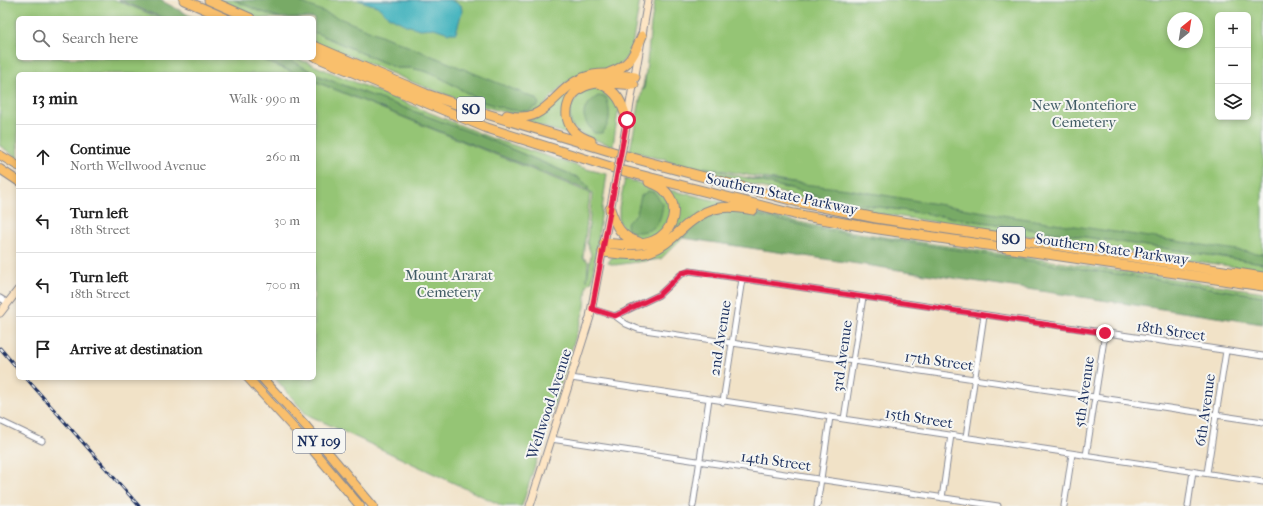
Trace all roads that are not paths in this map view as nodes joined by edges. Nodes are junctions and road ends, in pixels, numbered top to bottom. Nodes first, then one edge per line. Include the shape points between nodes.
1 (184, 0) edge
2 (209, 0) edge
3 (648, 0) edge
4 (220, 16) edge
5 (245, 16) edge
6 (642, 36) junction
7 (316, 47) edge
8 (316, 57) edge
9 (606, 74) junction
10 (635, 81) junction
11 (598, 83) junction
12 (480, 112) junction
13 (627, 120) junction
14 (0, 155) edge
15 (633, 158) junction
16 (16, 165) edge
17 (0, 168) edge
18 (620, 170) junction
19 (16, 180) edge
20 (610, 209) junction
21 (794, 214) junction
22 (644, 244) junction
23 (603, 247) junction
24 (1263, 277) edge
25 (742, 279) junction
26 (1263, 286) edge
27 (16, 293) edge
28 (862, 297) junction
29 (0, 298) edge
30 (8, 303) junction
31 (592, 309) junction
32 (0, 312) edge
33 (984, 315) junction
34 (615, 316) junction
35 (1105, 333) junction
36 (732, 343) junction
37 (1226, 351) junction
38 (1263, 356) edge
39 (853, 361) junction
40 (571, 378) junction
41 (974, 379) junction
42 (250, 380) edge
43 (264, 380) edge
44 (1095, 397) junction
45 (709, 400) junction
46 (723, 402) junction
47 (1216, 415) junction
48 (830, 417) junction
49 (844, 419) junction
50 (0, 421) edge
51 (1263, 422) edge
52 (951, 435) junction
53 (966, 437) junction
54 (551, 439) junction
55 (42, 441) dead end
56 (1072, 454) junction
57 (1086, 456) junction
58 (700, 462) junction
59 (1193, 471) junction
60 (1208, 474) junction
61 (820, 479) junction
62 (1263, 482) edge
63 (942, 498) junction
64 (360, 506) edge
65 (373, 506) edge
66 (531, 506) edge
67 (693, 506) edge
68 (817, 506) edge
69 (998, 506) edge
70 (1064, 506) edge
71 (1188, 506) edge

1 - 4 highway
2 - 5 highway
3 - 6 main road, Wellwood Avenue
6 - 9 highway via 627,64
6 - 10 main road, Wellwood Avenue
7 - 12 highway, Southern State Parkway / SO via 426,94
8 - 18 highway, Southern State Parkway / SO via 487,128
9 - 10 highway
9 - 12 highway via 592,75 574,82 561,91 541,112 532,116 517,118
10 - 11 highway
10 - 13 main road, Wellwood Avenue
11 - 13 highway via 617,94
11 - 15 highway via 581,88 571,97 567,110 569,124 583,138
12 - 15 highway, Southern State Parkway / SO
13 - 20 main road, Wellwood Avenue, bridge
14 - 16 main road
15 - 24 highway, Southern State Parkway / SO via 837,211
17 - 19 main road
18 - 21 highway, Southern State Parkway / SO
18 - 22 highway via 660,187 672,202 673,218 668,230 658,239
20 - 22 highway via 616,227 622,234
20 - 23 main road, Wellwood Avenue
21 - 23 highway via 736,206 718,207 698,215 667,243 653,250 632,255
21 - 26 highway, Southern State Parkway / SO via 872,228
22 - 23 highway
23 - 31 main road, Wellwood Avenue
25 - 28 street, 18th Street
25 - 34 street, 18th Street via 685,272 659,295
25 - 36 street, 2nd Avenue
27 - 30 main road
28 - 33 street, 18th Street
28 - 39 street, 3rd Avenue
29 - 30 street
30 - 32 main road
31 - 34 street
31 - 40 main road, Wellwood Avenue
33 - 35 street, 18th Street
33 - 41 street
34 - 36 street, 17th Street via 635,328
35 - 37 street, 18th Street
35 - 44 street, 5th Avenue
36 - 39 street, 17th Street
36 - 46 street, 2nd Avenue
37 - 38 street, 18th Street
37 - 47 street, 6th Avenue
39 - 41 street, 17th Street
39 - 49 street, 3rd Avenue
40 - 45 street, 15th Street
40 - 54 main road, Wellwood Avenue
41 - 44 street, 17th Street
41 - 53 street
42 - 64 main road, NY 109 via 300,434
43 - 65 main road, NY 109
44 - 47 street, 17th Street
44 - 57 street, 5th Avenue
45 - 46 street, 15th Street
45 - 58 street
46 - 48 street, 15th Street
47 - 51 street, 17th Street
47 - 60 street, 6th Avenue
48 - 49 street, 15th Street
48 - 61 street
49 - 52 street, 15th Street
50 - 55 street
52 - 53 street, 15th Street
52 - 63 street
53 - 56 street, 15th Street
54 - 58 street, 14th Street
54 - 66 main road, Wellwood Avenue
56 - 57 street, 15th Street
56 - 70 street
57 - 59 street, 15th Street
58 - 61 street, 14th Street
58 - 67 street
59 - 60 street, 15th Street
59 - 71 street
60 - 62 street, 15th Street
61 - 63 street, 14th Street
61 - 68 street
63 - 69 street, 14th Street

